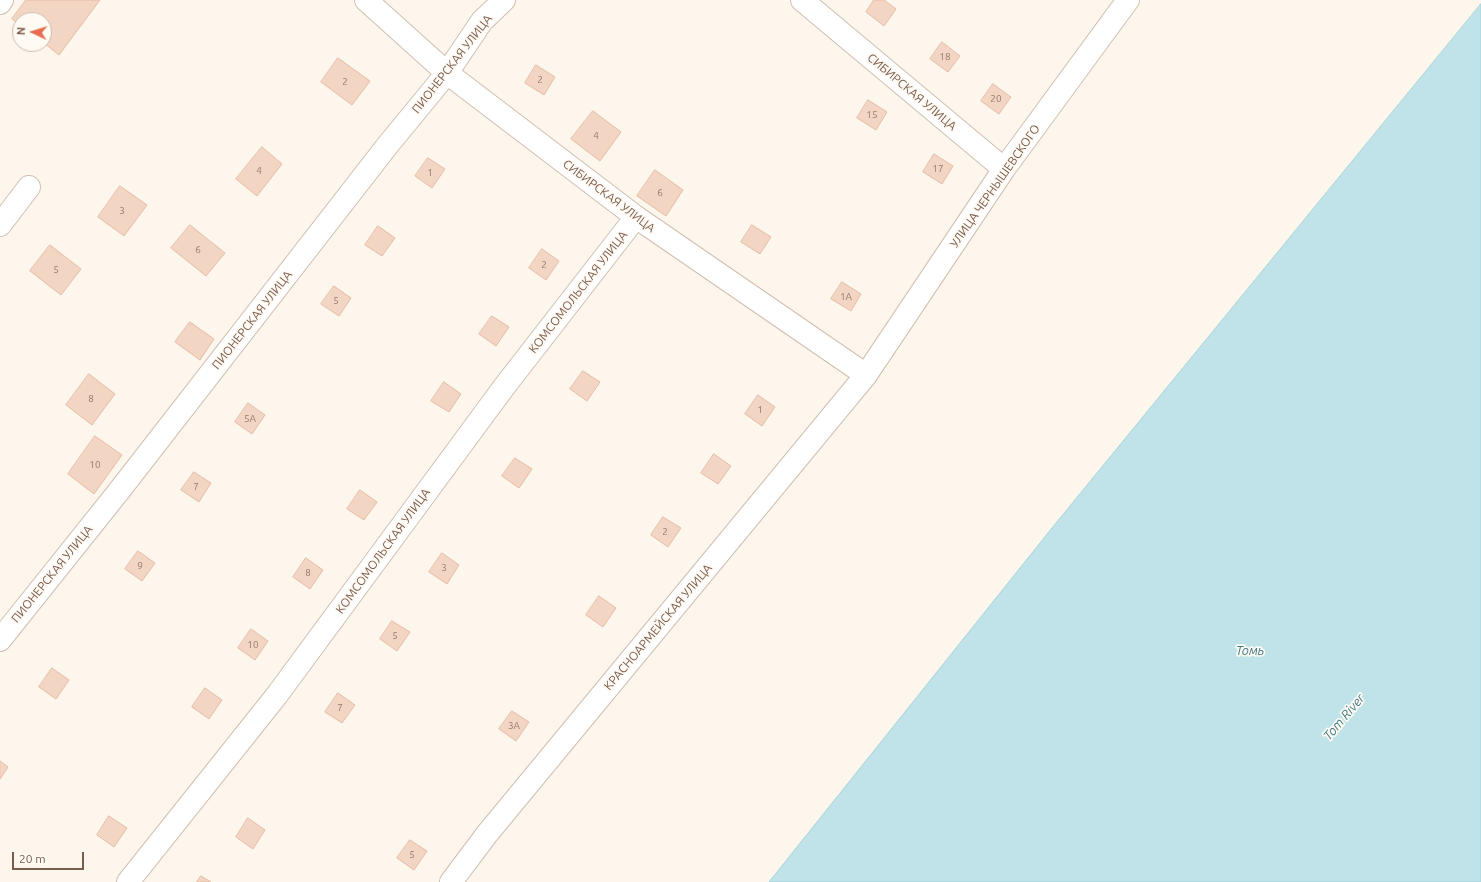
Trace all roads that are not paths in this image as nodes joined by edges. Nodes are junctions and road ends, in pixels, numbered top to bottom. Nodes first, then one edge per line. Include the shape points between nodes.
1 (2, 0) edge
2 (366, 0) edge
3 (504, 0) edge
4 (802, 0) edge
5 (1128, 0) edge
6 (0, 3) edge
7 (447, 73) junction
8 (1004, 169) junction
9 (29, 187) dead end
10 (636, 217) junction
11 (0, 225) edge
12 (866, 375) junction
13 (0, 640) edge
14 (128, 882) edge
15 (451, 882) edge

1 - 6 street
2 - 7 street, СИБИРСКАЯ УЛИЦА
3 - 7 street, ПИОНЕРСКАЯ УЛИЦА via 482,21
4 - 8 street, СИБИРСКАЯ УЛИЦА
5 - 8 street, УЛИЦА ЧЕРНЫШЕВСКОГО
7 - 10 street, СИБИРСКАЯ УЛИЦА
7 - 13 street, ПИОНЕРСКАЯ УЛИЦА
8 - 12 street, УЛИЦА ЧЕРНЫШЕВСКОГО
9 - 11 street
10 - 12 street, СИБИРСКАЯ УЛИЦА
10 - 14 street, КОМСОМОЛЬСКАЯ УЛИЦА via 504,387 277,695
12 - 15 street, КРАСНОАРМЕЙСКАЯ УЛИЦА via 487,834

